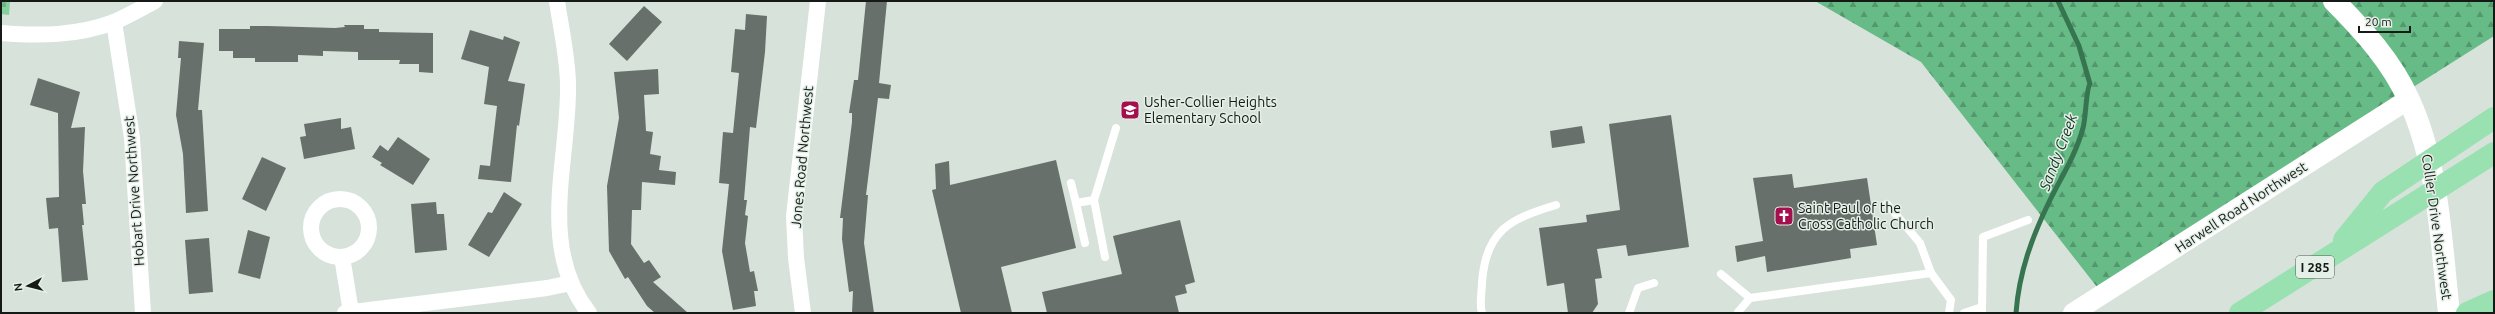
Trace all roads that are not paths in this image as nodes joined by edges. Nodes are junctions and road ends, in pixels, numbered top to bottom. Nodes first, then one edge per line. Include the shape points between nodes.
1 (155, 1) edge
2 (557, 1) edge
3 (818, 1) edge
4 (2334, 1) edge
5 (114, 22) junction
6 (1, 33) edge
7 (2409, 99) junction
8 (2494, 118) edge
9 (1116, 128) dead end
10 (2486, 157) edge
11 (1071, 183) dead end
12 (1094, 200) junction
13 (1076, 203) junction
14 (1888, 204) dead end
15 (1556, 205) dead end
16 (2028, 220) dead end
17 (1084, 243) dead end
18 (1105, 257) dead end
19 (342, 258) dead end
20 (2328, 259) junction
21 (1931, 273) junction
22 (1721, 274) dead end
23 (571, 283) junction
24 (1654, 283) dead end
25 (1750, 298) junction
26 (2493, 302) edge
27 (1982, 310) edge
28 (1738, 312) edge
29 (143, 313) edge
30 (348, 313) edge
31 (589, 313) edge
32 (803, 313) edge
33 (1482, 313) edge
34 (1629, 313) edge
35 (1949, 313) edge
36 (1964, 313) edge
37 (2073, 313) edge
38 (2240, 313) edge
39 (2449, 313) edge
40 (2467, 313) edge

1 - 5 street
2 - 23 street via 568,85 558,227 562,256
3 - 32 street, Jones Road Northwest via 794,216
4 - 7 main road, Collier Drive Northwest via 2360,26
5 - 6 street via 78,32 40,36
5 - 29 street, Hobart Drive Northwest via 132,138
7 - 37 street, Harwell Road Northwest
7 - 39 main road, Collier Drive Northwest via 2424,140 2433,180
8 - 20 highway via 2383,192
9 - 12 lane
10 - 20 highway, I 285
11 - 13 lane
12 - 13 lane
12 - 18 lane
13 - 17 lane
14 - 21 lane via 1920,243
15 - 33 lane via 1520,216 1495,237 1484,262
16 - 27 lane via 1983,237
19 - 30 street
20 - 38 highway, I 285
21 - 25 lane
21 - 35 lane via 1951,300
22 - 25 lane
23 - 30 street
23 - 31 street
24 - 34 lane via 1638,288
25 - 28 lane
26 - 40 highway
27 - 36 lane

